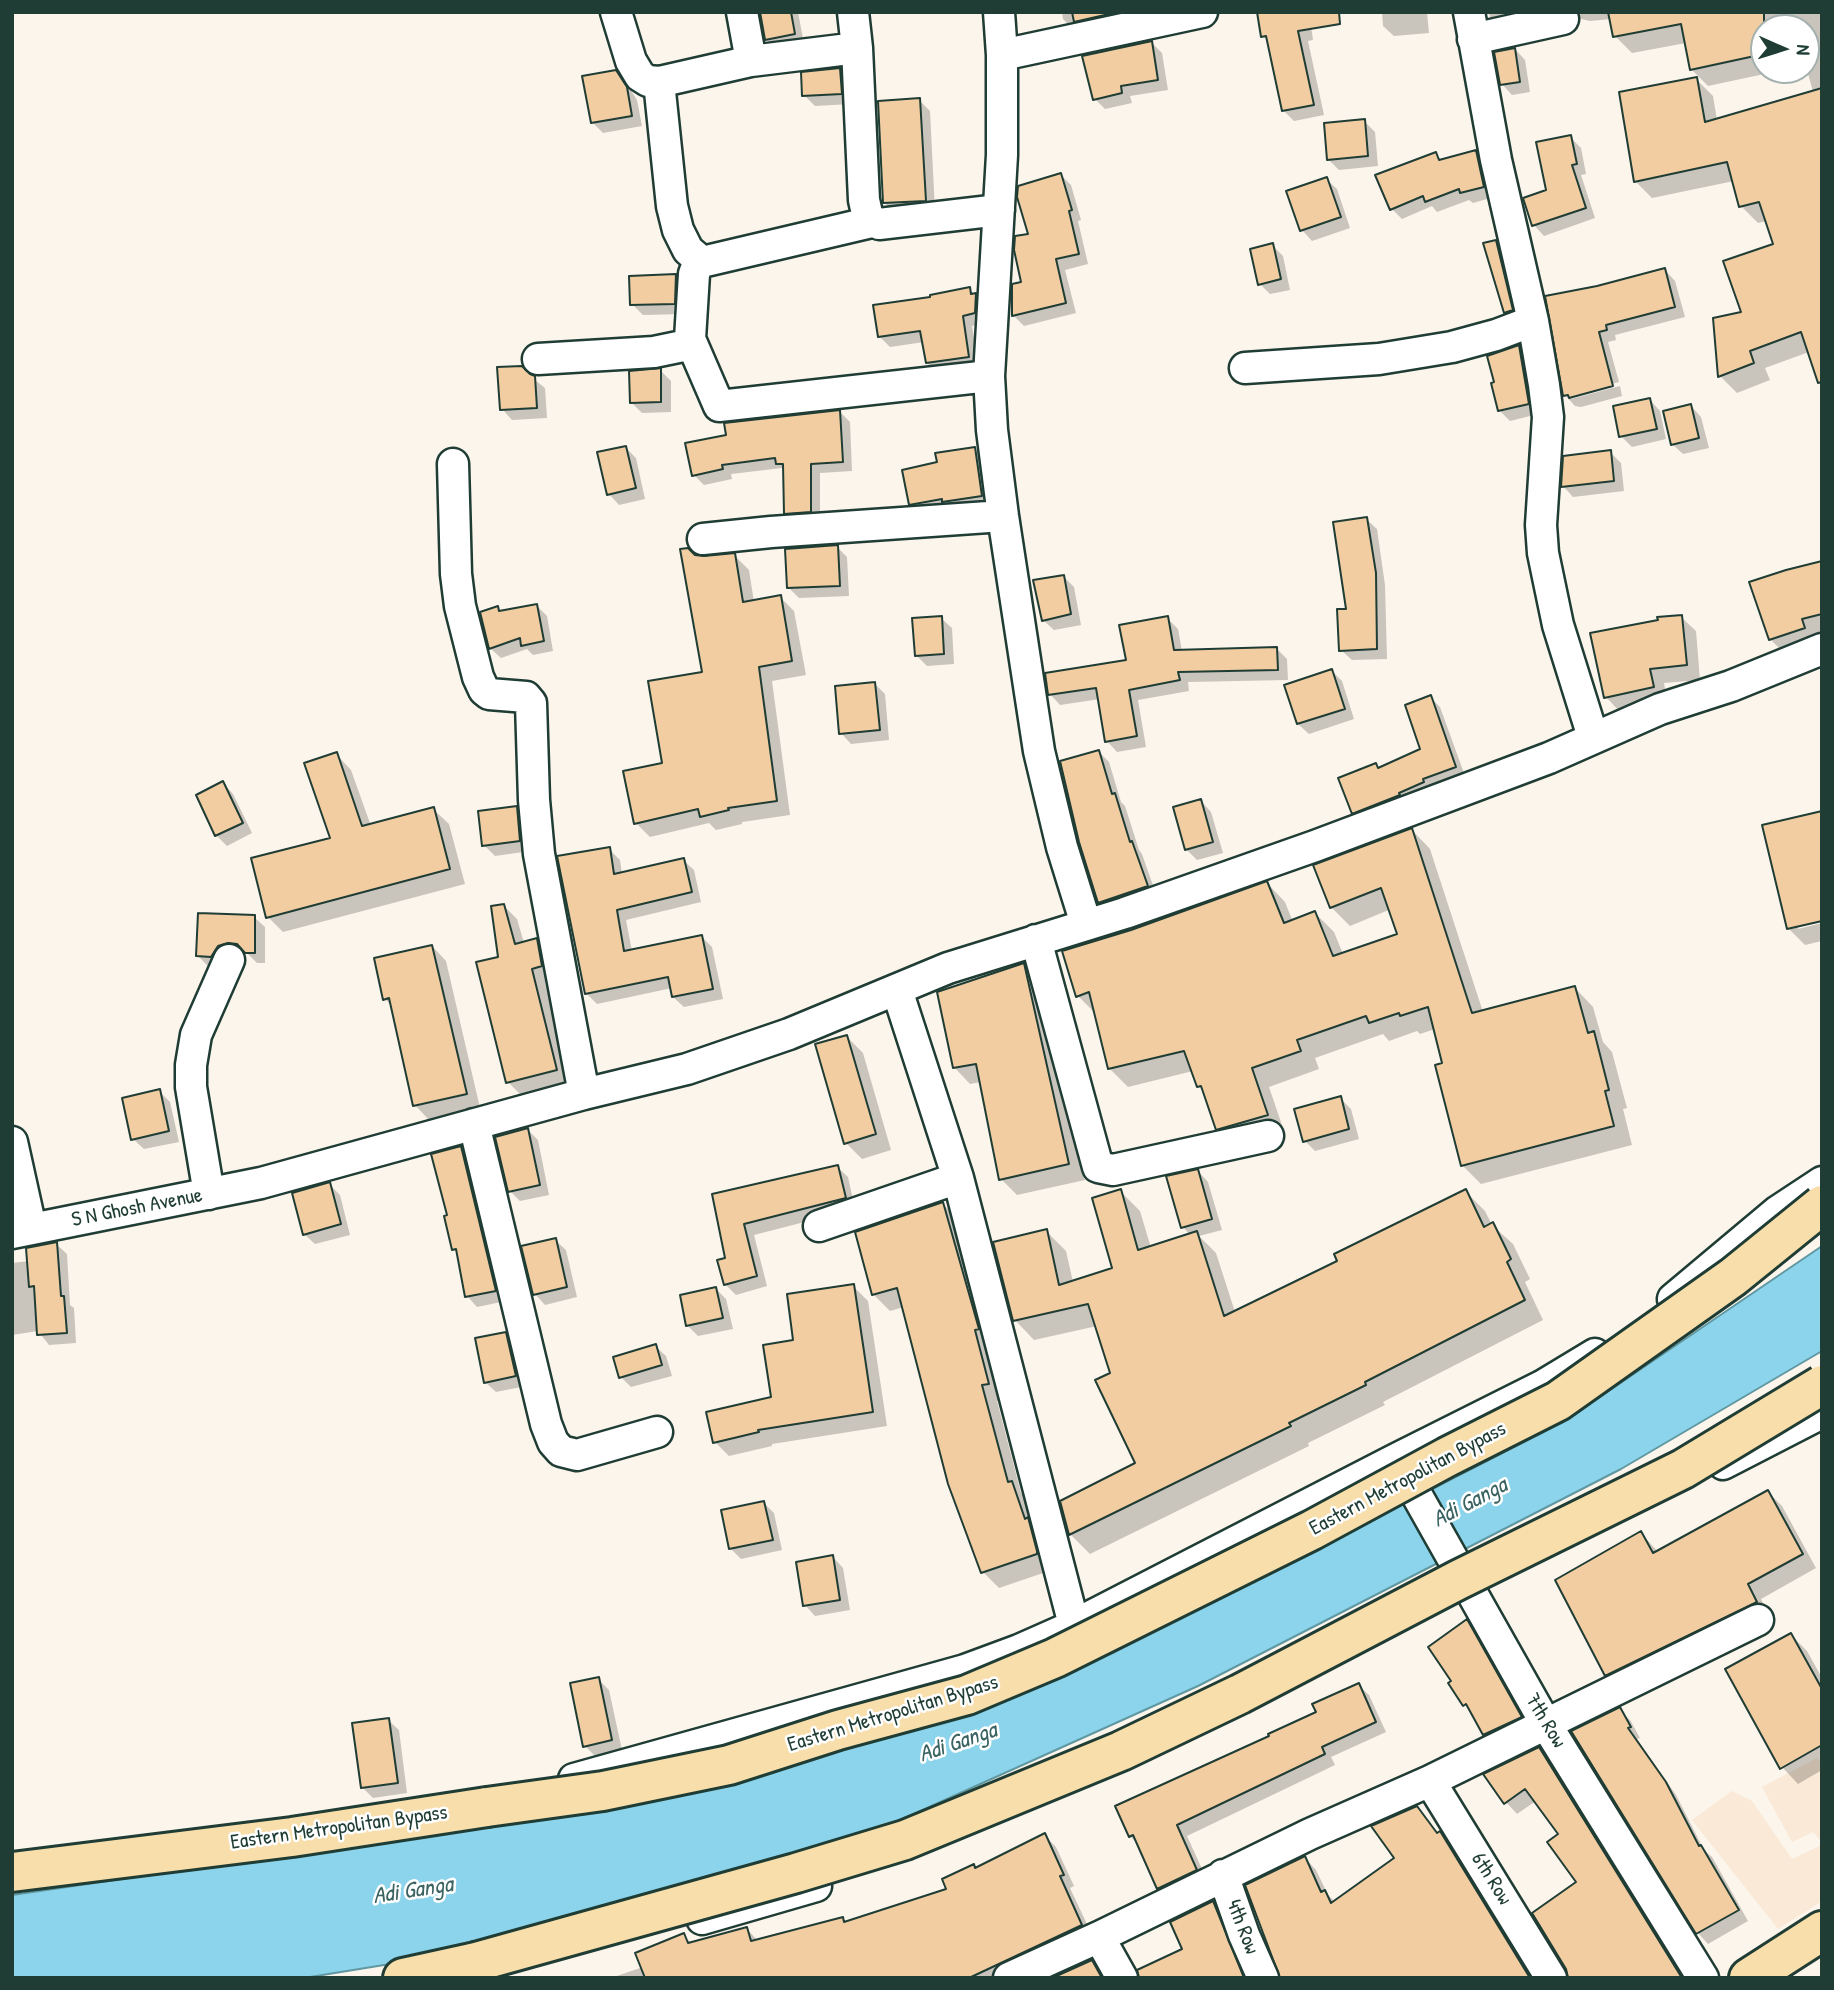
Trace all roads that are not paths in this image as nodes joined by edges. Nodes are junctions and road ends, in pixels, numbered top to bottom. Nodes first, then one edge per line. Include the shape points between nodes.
1 (616, 12) edge
2 (742, 12) edge
3 (853, 12) edge
4 (999, 12) edge
5 (1202, 12) edge
6 (1563, 19) dead end
7 (1471, 26) edge
8 (857, 48) junction
9 (1002, 55) junction
10 (751, 61) junction
11 (659, 82) junction
12 (999, 210) junction
13 (872, 222) junction
14 (702, 262) junction
15 (1533, 321) junction
16 (690, 339) junction
17 (538, 359) dead end
18 (1245, 368) dead end
19 (989, 376) junction
20 (453, 464) dead end
21 (1003, 516) junction
22 (704, 540) dead end
23 (1822, 649) edge
24 (1593, 737) junction
25 (1086, 924) junction
26 (1036, 940) junction
27 (229, 960) dead end
28 (897, 990) junction
29 (583, 1094) junction
30 (474, 1124) junction
31 (1268, 1136) dead end
32 (12, 1142) edge
33 (958, 1178) junction
34 (1822, 1182) edge
35 (209, 1194) junction
36 (1822, 1205) edge
37 (819, 1226) dead end
38 (21, 1230) edge
39 (1822, 1385) edge
40 (1822, 1413) edge
41 (657, 1432) dead end
42 (1396, 1459) junction
43 (1471, 1592) junction
44 (1758, 1620) dead end
45 (1074, 1625) junction
46 (1546, 1726) junction
47 (1430, 1782) junction
48 (487, 1807) junction
49 (12, 1872) edge
50 (1223, 1875) junction
51 (1822, 1930) edge
52 (1099, 1937) junction
53 (475, 1972) edge
54 (415, 1975) edge
55 (1009, 1978) edge
56 (1122, 1978) edge
57 (1263, 1978) edge
58 (1551, 1978) edge
59 (1703, 1978) edge
60 (1749, 1978) edge

1 - 11 street via 640,76
2 - 10 street
3 - 8 street
4 - 9 street
5 - 9 street
6 - 7 street
7 - 15 street
8 - 10 street
8 - 13 street via 864,200
9 - 12 street
10 - 11 street
11 - 14 street via 672,206 688,250
12 - 13 street
12 - 19 street
13 - 14 street
14 - 16 street via 694,274
15 - 18 street via 1496,335 1414,354
15 - 24 street via 1548,417 1543,553 1558,625
16 - 17 street via 683,346 654,352
16 - 19 street via 719,405
19 - 21 street
20 - 29 street via 456,574 478,677 489,694 531,701 536,835
21 - 22 street
21 - 25 street via 1039,751
23 - 24 street, S N Ghosh Avenue
24 - 25 street, S N Ghosh Avenue via 1315,846
25 - 26 street, S N Ghosh Avenue
26 - 28 street, S N Ghosh Avenue
26 - 31 street via 1098,1167 1113,1170
27 - 35 street via 196,1034 191,1065
28 - 29 street, S N Ghosh Avenue via 687,1069
28 - 33 street
29 - 30 street, S N Ghosh Avenue
30 - 35 street, S N Ghosh Avenue
30 - 41 street via 553,1442 561,1451 577,1455
32 - 38 street
33 - 37 street
33 - 45 street
34 - 42 street via 1681,1294 1587,1360
35 - 38 street, S N Ghosh Avenue
36 - 48 main road, Eastern Metropolitan Bypass, bridge via 1733,1277 1558,1401 1055,1658 967,1695 729,1765 603,1791
39 - 53 main road, bridge via 1683,1469 1121,1751 905,1840
40 - 43 street
42 - 43 street, 7th Row
42 - 45 street
43 - 46 street, 7th Row
43 - 53 street via 1085,1784 931,1848 771,1900
44 - 46 street
45 - 48 street via 965,1670
46 - 47 street
46 - 59 street, 7th Row
47 - 50 street
47 - 58 street, 6th Row
48 - 49 main road, Eastern Metropolitan Bypass
50 - 52 street
50 - 57 street, 4th Row
51 - 60 main road
52 - 55 street
52 - 56 street
53 - 54 main road

